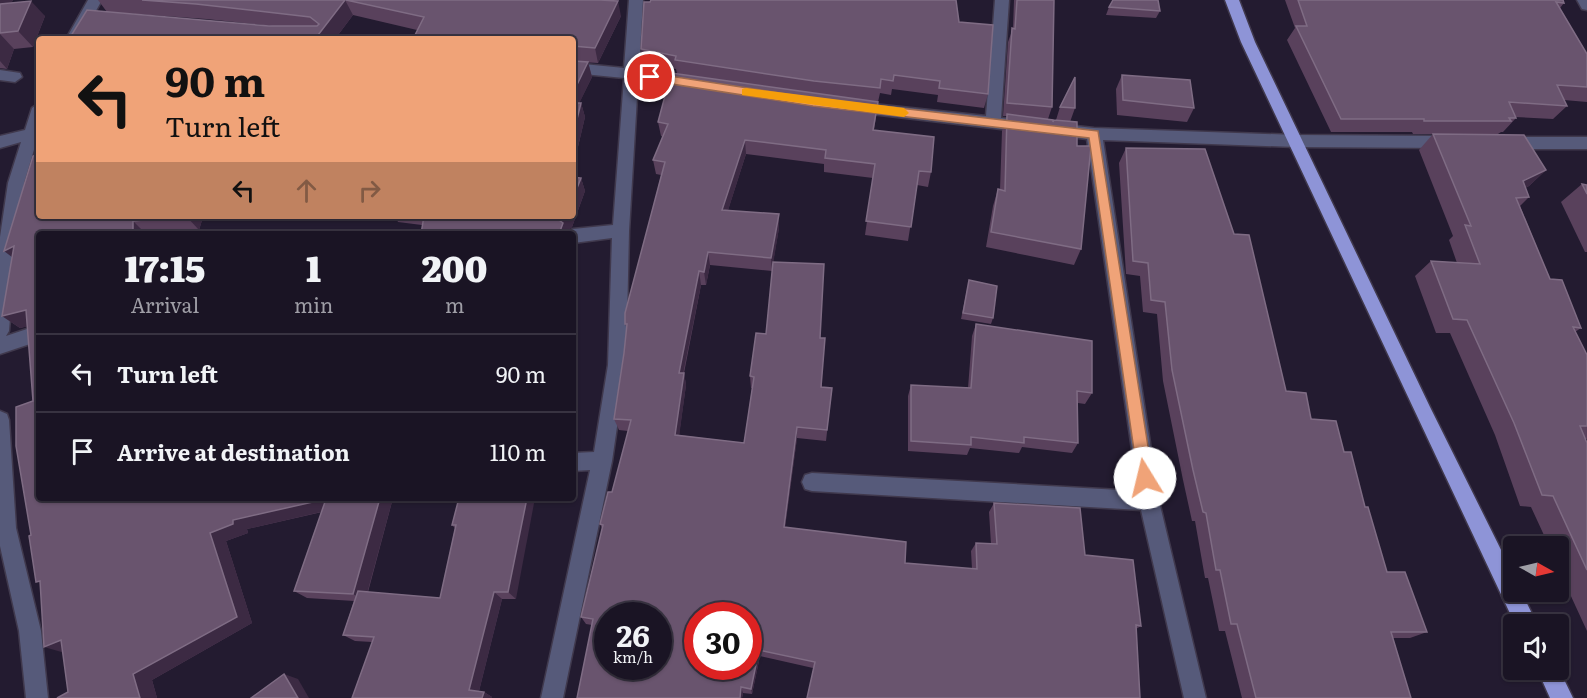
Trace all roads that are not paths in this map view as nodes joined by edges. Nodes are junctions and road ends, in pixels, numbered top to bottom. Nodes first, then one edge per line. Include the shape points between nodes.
1 (95, 0) edge
2 (636, 0) edge
3 (1002, 0) edge
4 (1232, 0) edge
5 (1584, 0) edge
6 (1587, 6) edge
7 (76, 36) edge
8 (576, 68) edge
9 (631, 74) junction
10 (706, 86) edge
11 (836, 104) edge
12 (36, 116) edge
13 (993, 123) junction
14 (29, 134) junction
15 (1094, 134) junction
16 (1296, 141) junction
17 (0, 142) edge
18 (1459, 142) edge
19 (1494, 143) edge
20 (1587, 143) edge
21 (621, 231) junction
22 (576, 236) edge
23 (0, 331) edge
24 (36, 334) edge
25 (0, 345) edge
26 (0, 420) edge
27 (602, 461) junction
28 (576, 462) edge
29 (812, 482) dead end
30 (1149, 501) junction
31 (1521, 614) edge
32 (1553, 680) edge
33 (37, 698) edge
34 (552, 698) edge
35 (1195, 698) edge
36 (1562, 698) edge

1 - 7 street via 92,18
2 - 9 street
3 - 13 street
4 - 16 main road
5 - 6 street
8 - 9 street
9 - 10 street
9 - 21 street
11 - 13 street
12 - 14 street
13 - 15 street
14 - 17 street
14 - 23 street via 16,183
15 - 16 street
15 - 30 street
16 - 18 street
16 - 31 main road
19 - 20 street
21 - 22 street
21 - 27 street via 617,365
24 - 25 street
26 - 33 street via 6,528 30,631
27 - 28 street
27 - 34 street
29 - 30 street
30 - 35 street
32 - 36 main road

